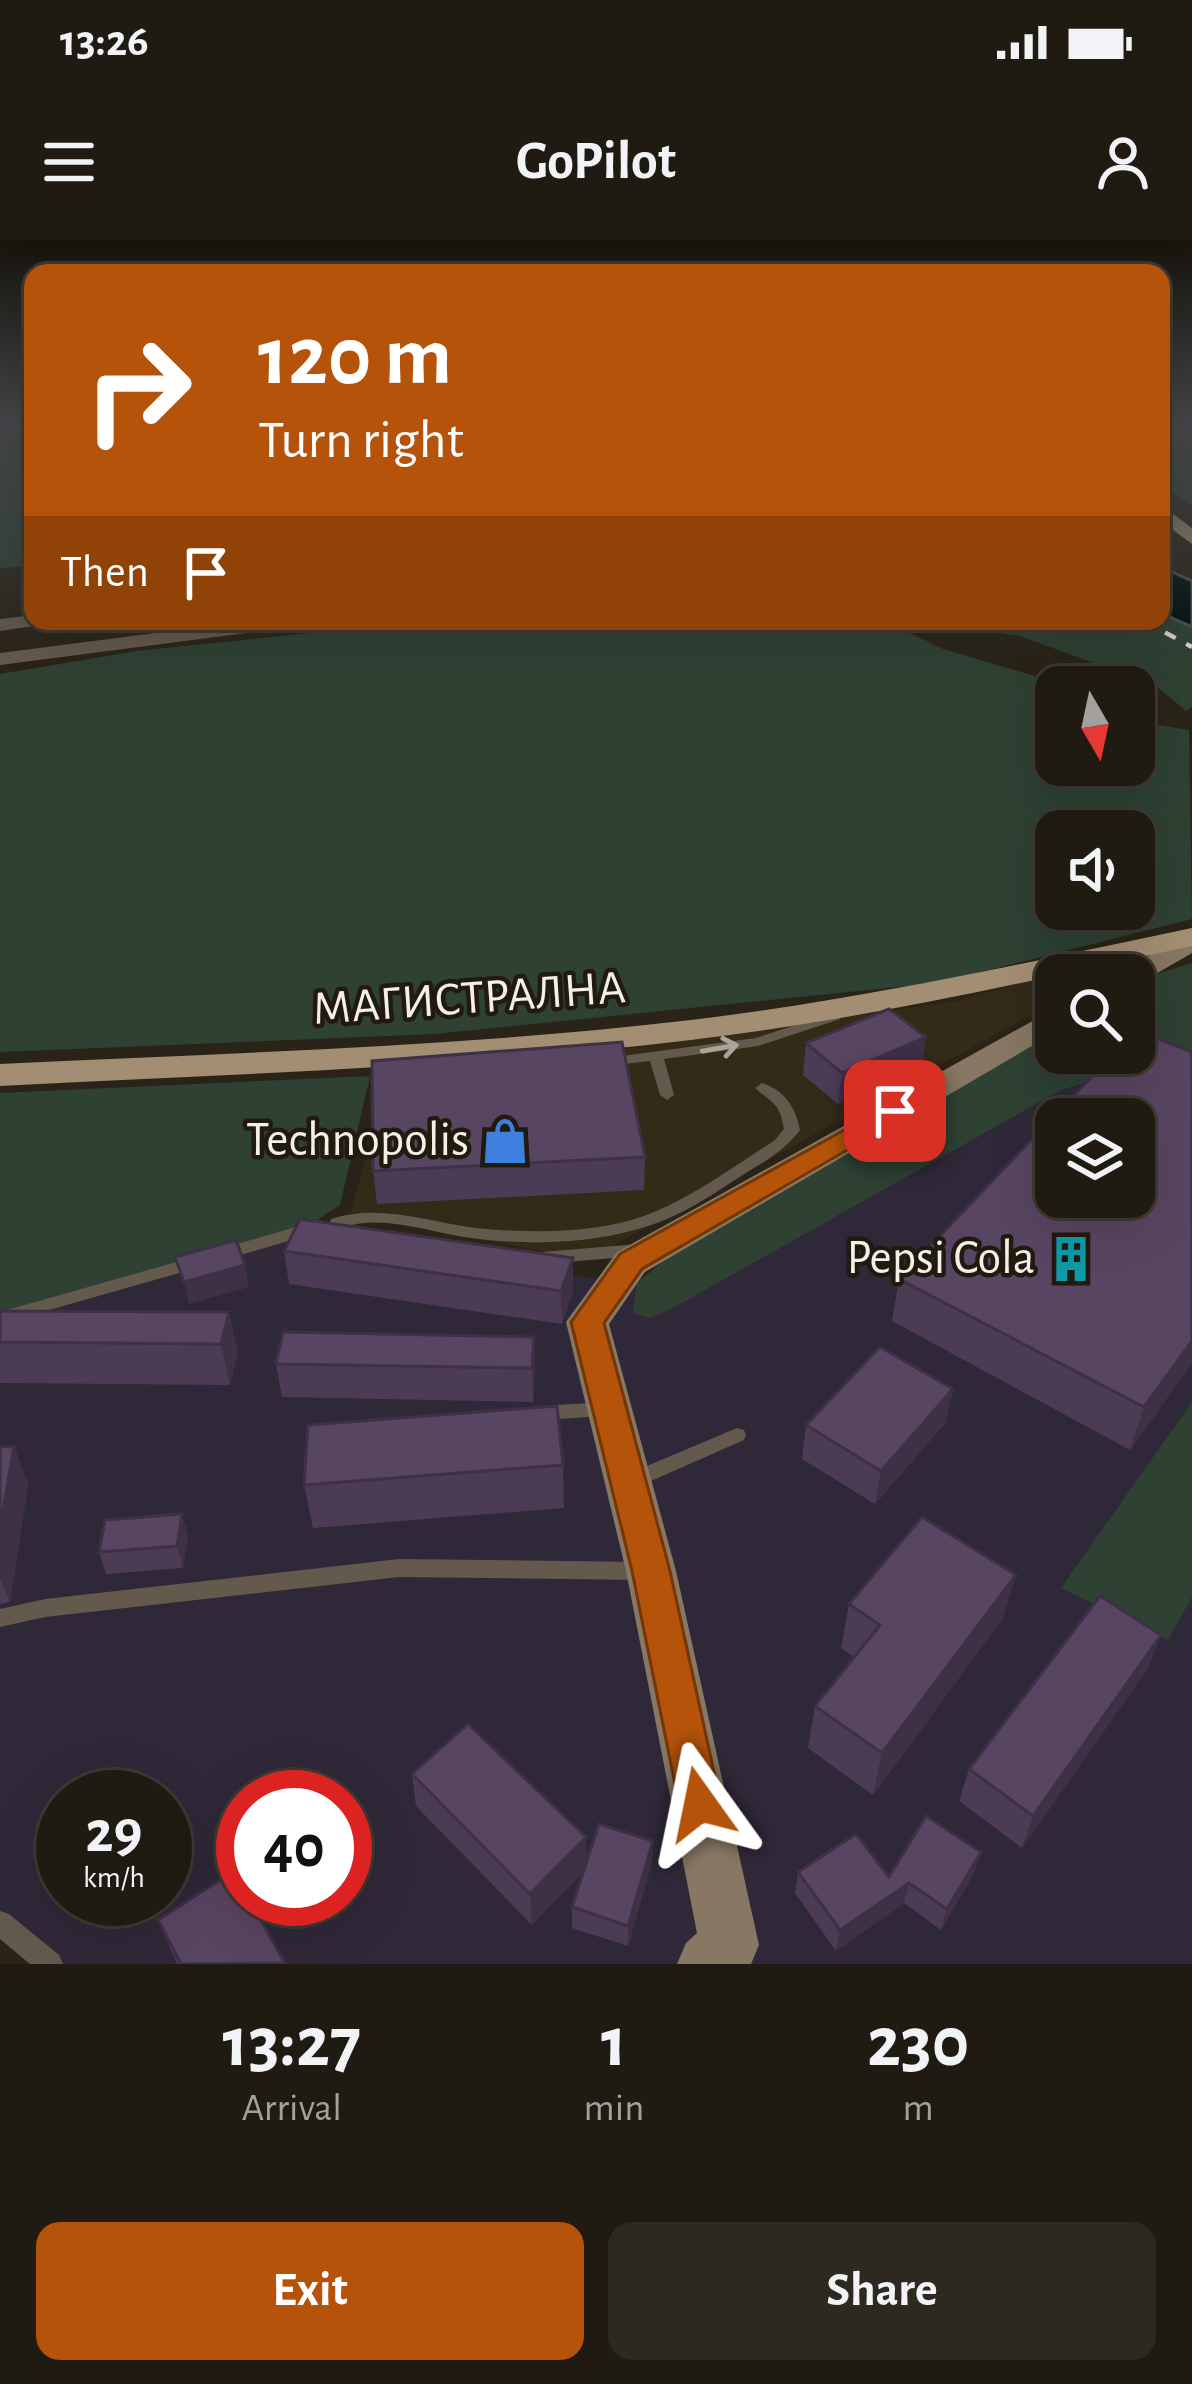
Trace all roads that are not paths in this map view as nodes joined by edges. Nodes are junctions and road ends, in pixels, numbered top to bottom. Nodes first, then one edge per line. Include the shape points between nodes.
1 (224, 630) edge
2 (0, 659) edge
3 (1192, 939) edge
4 (1155, 961) edge
5 (941, 991) junction
6 (872, 1004) junction
7 (1035, 1030) edge
8 (395, 1054) junction
9 (657, 1059) junction
10 (586, 1064) edge
11 (494, 1066) edge
12 (0, 1071) edge
13 (762, 1088) dead end
14 (667, 1094) dead end
15 (333, 1236) junction
16 (366, 1240) edge
17 (653, 1249) junction
18 (461, 1251) edge
19 (484, 1253) edge
20 (532, 1259) edge
21 (0, 1318) edge
22 (610, 1408) junction
23 (518, 1414) edge
24 (736, 1435) dead end
25 (628, 1482) junction
26 (651, 1571) junction
27 (0, 1618) edge
28 (0, 1923) edge
29 (50, 1964) edge
30 (706, 1964) edge

1 - 2 street
3 - 4 street
3 - 5 main road, МАГИСТРАЛНА
5 - 6 main road, МАГИСТРАЛНА
5 - 12 main road, МАГИСТРАЛНА via 554,1034
6 - 8 main road, МАГИСТРАЛНА via 665,1032
9 -> 6 lane via 758,1042
7 - 17 street
8 - 11 lane
8 - 12 main road, МАГИСТРАЛНА
9 - 10 lane
9 - 14 lane
13 - 15 lane via 779,1096 792,1130 664,1214 593,1229 479,1234 353,1217
15 - 16 lane
15 - 21 lane via 298,1232
17 - 20 lane
17 - 22 street via 631,1262 587,1322
18 - 19 lane
22 - 23 lane
22 - 25 street
24 - 25 lane
25 - 26 street
26 - 27 lane via 399,1568
26 - 30 street via 729,1945
28 - 29 lane

